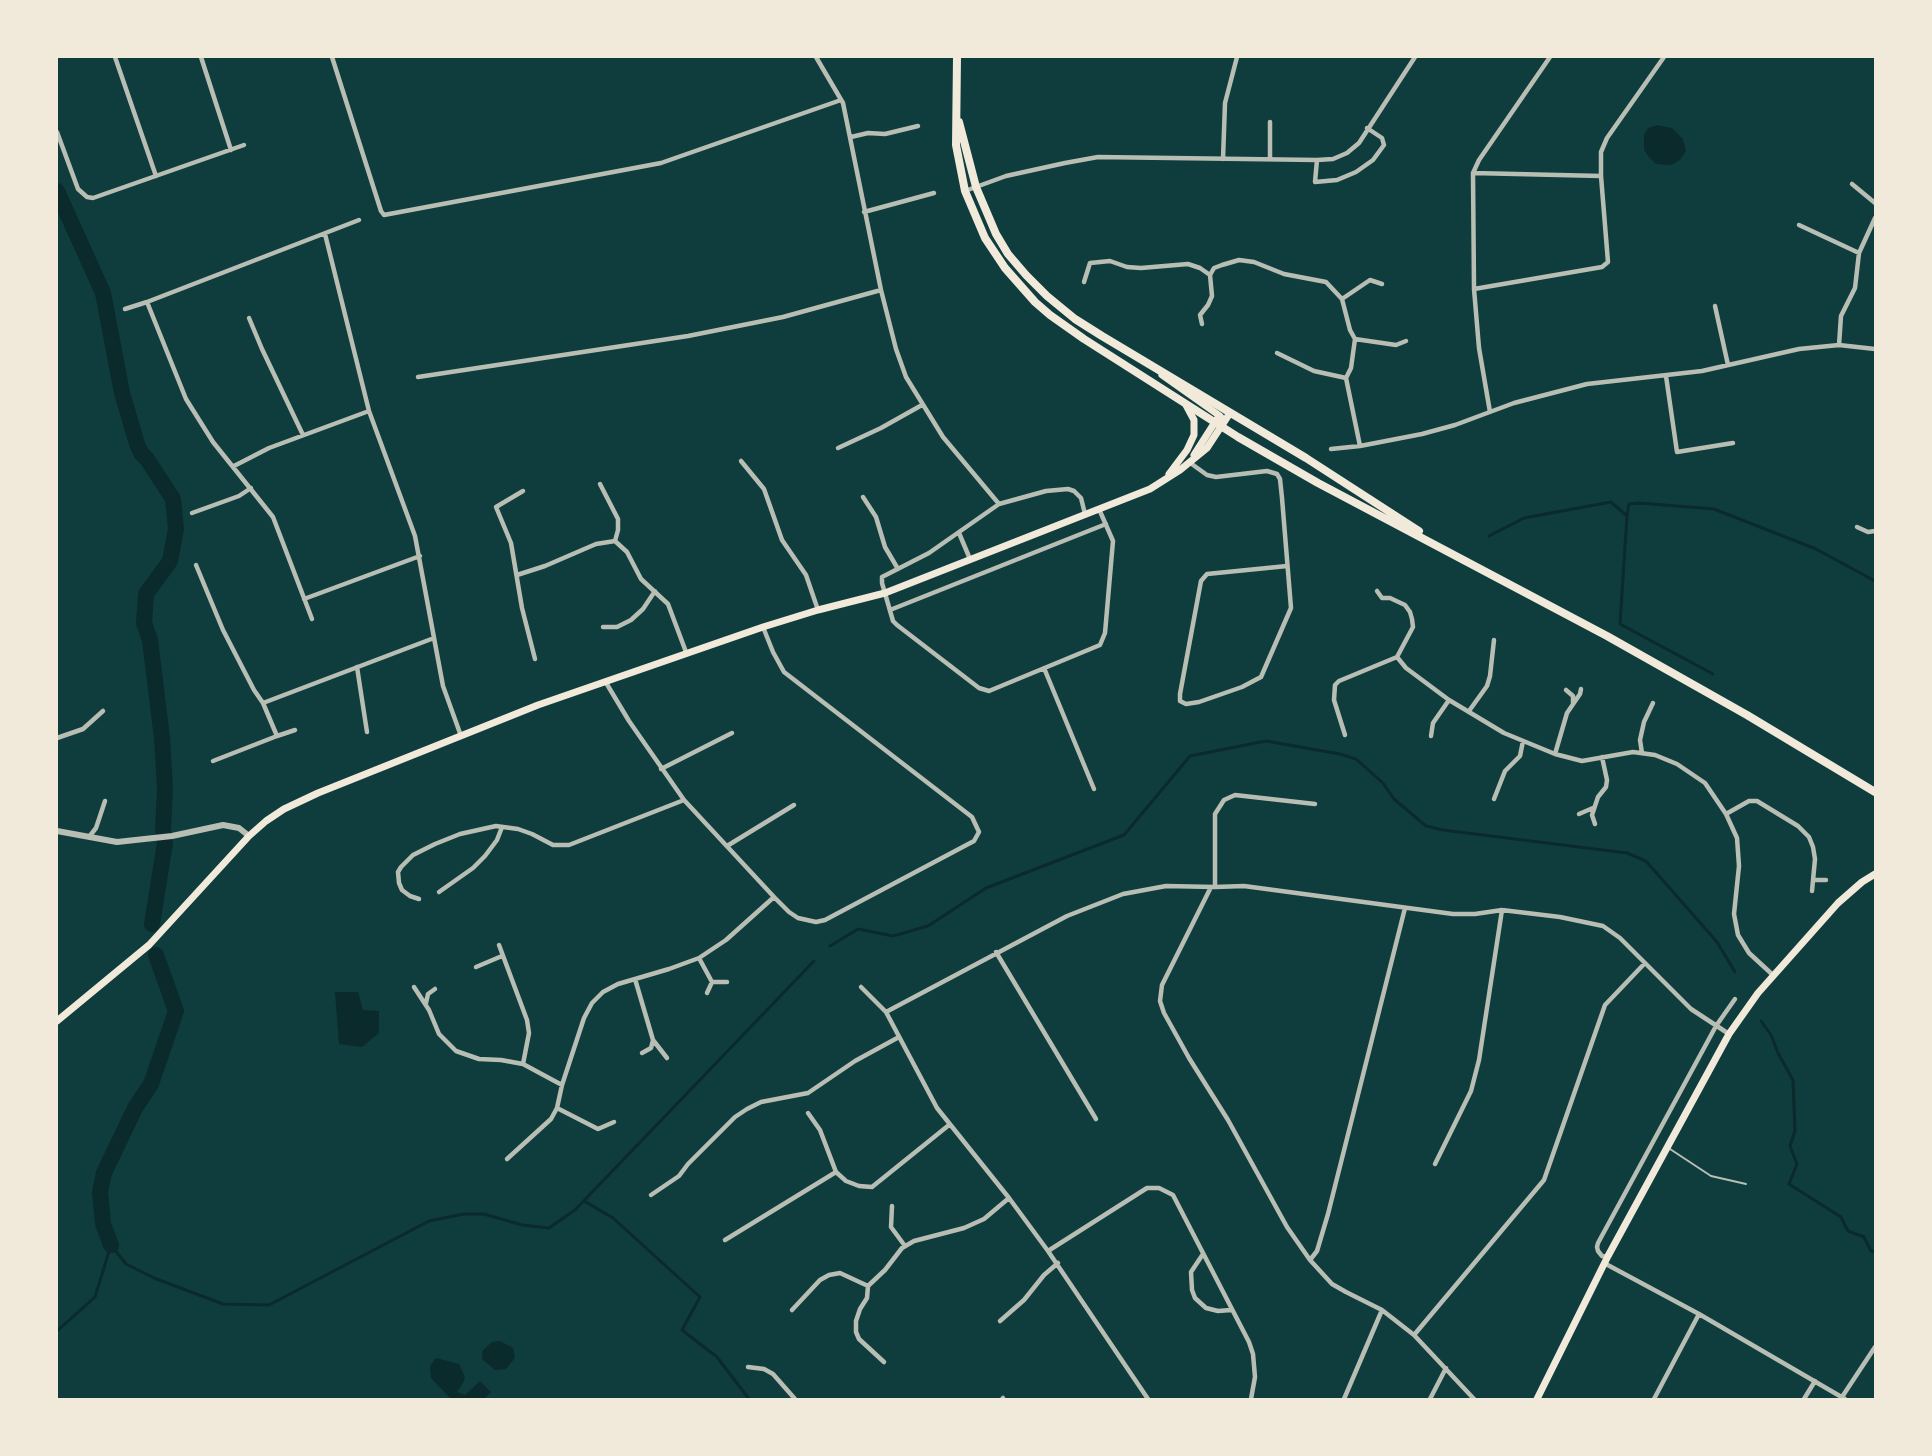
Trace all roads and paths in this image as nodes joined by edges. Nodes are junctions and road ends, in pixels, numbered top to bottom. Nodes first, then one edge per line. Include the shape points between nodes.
1 (115, 57) edge
2 (201, 57) edge
3 (332, 57) edge
4 (816, 57) edge
5 (957, 57) edge
6 (1237, 57) edge
7 (1415, 57) edge
8 (1550, 57) edge
9 (1664, 57) edge
10 (841, 100) junction
11 (957, 116) junction
12 (1270, 122) dead end
13 (918, 126) dead end
14 (1367, 129) junction
15 (57, 132) edge
16 (850, 137) junction
17 (244, 145) dead end
18 (231, 150) junction
19 (1223, 159) junction
20 (1270, 159) junction
21 (1317, 160) junction
22 (1473, 173) junction
23 (156, 176) junction
24 (1601, 176) junction
25 (1852, 184) dead end
26 (976, 187) junction
27 (965, 191) junction
28 (934, 193) dead end
29 (1875, 202) edge
30 (864, 212) junction
31 (1875, 218) edge
32 (359, 220) dead end
33 (1799, 225) dead end
34 (325, 234) junction
35 (1859, 253) junction
36 (1210, 275) junction
37 (1084, 282) dead end
38 (1382, 284) dead end
39 (1474, 289) junction
40 (881, 290) junction
41 (1342, 299) junction
42 (147, 302) junction
43 (1715, 306) dead end
44 (125, 309) dead end
45 (249, 318) dead end
46 (1202, 324) dead end
47 (1355, 339) junction
48 (1406, 341) dead end
49 (1839, 345) junction
50 (1875, 349) edge
51 (1277, 353) dead end
52 (1728, 365) junction
53 (418, 376) dead end
54 (1666, 376) junction
55 (1346, 378) junction
56 (1184, 402) junction
57 (922, 405) junction
58 (369, 411) junction
59 (1490, 412) junction
60 (1222, 417) junction
61 (303, 435) junction
62 (1733, 443) dead end
63 (1360, 446) junction
64 (838, 448) dead end
65 (1331, 449) dead end
66 (741, 461) dead end
67 (1190, 461) junction
68 (234, 466) junction
69 (1166, 479) junction
70 (600, 484) dead end
71 (251, 488) junction
72 (523, 491) dead end
73 (863, 497) dead end
74 (999, 504) junction
75 (1099, 508) junction
76 (192, 513) dead end
77 (1085, 514) junction
78 (1106, 524) junction
79 (1857, 527) dead end
80 (1875, 531) edge
81 (959, 533) junction
82 (615, 541) junction
83 (420, 556) junction
84 (970, 559) junction
85 (1463, 559) junction
86 (196, 565) dead end
87 (1287, 566) junction
88 (898, 569) junction
89 (517, 575) junction
90 (655, 591) junction
91 (1377, 591) dead end
92 (885, 593) junction
93 (304, 599) junction
94 (818, 610) junction
95 (890, 610) junction
96 (312, 620) dead end
97 (603, 627) dead end
98 (763, 627) junction
99 (434, 638) junction
100 (1494, 640) dead end
101 (686, 652) junction
102 (1397, 657) junction
103 (535, 659) dead end
104 (357, 668) junction
105 (1044, 668) junction
106 (605, 681) junction
107 (1581, 689) dead end
108 (1566, 690) dead end
109 (1449, 700) junction
110 (1573, 703) junction
111 (263, 704) junction
112 (1653, 704) dead end
113 (103, 711) dead end
114 (1469, 711) junction
115 (295, 729) dead end
116 (367, 732) dead end
117 (732, 733) dead end
118 (1346, 735) dead end
119 (277, 736) junction
120 (461, 736) junction
121 (1431, 736) dead end
122 (57, 738) edge
123 (1523, 741) junction
124 (1642, 753) junction
125 (1555, 754) junction
126 (1602, 757) junction
127 (213, 761) dead end
128 (661, 769) junction
129 (1094, 789) dead end
130 (1875, 792) edge
131 (1494, 799) dead end
132 (684, 800) junction
133 (105, 801) dead end
134 (1315, 804) dead end
135 (794, 805) dead end
136 (1595, 806) junction
137 (1580, 814) dead end
138 (1726, 814) junction
139 (1595, 824) dead end
140 (502, 827) junction
141 (57, 831) edge
142 (249, 836) junction
143 (88, 837) junction
144 (727, 846) junction
145 (1875, 874) edge
146 (1813, 880) junction
147 (1826, 880) dead end
148 (1213, 887) junction
149 (1812, 891) dead end
150 (439, 892) dead end
151 (774, 897) junction
152 (419, 899) dead end
153 (1405, 908) junction
154 (1502, 910) junction
155 (500, 945) dead end
156 (996, 952) junction
157 (502, 956) junction
158 (699, 958) junction
159 (1645, 963) junction
160 (476, 967) dead end
161 (1774, 976) junction
162 (635, 979) junction
163 (712, 982) junction
164 (727, 982) dead end
165 (414, 987) dead end
166 (861, 987) dead end
167 (435, 989) dead end
168 (707, 993) dead end
169 (1735, 999) dead end
170 (426, 1006) junction
171 (886, 1011) junction
172 (57, 1021) edge
173 (1716, 1026) junction
174 (1729, 1034) junction
175 (899, 1037) junction
176 (653, 1040) junction
177 (642, 1053) dead end
178 (667, 1058) dead end
179 (523, 1064) junction
180 (562, 1085) junction
181 (557, 1108) junction
182 (808, 1113) dead end
183 (1095, 1119) dead end
184 (614, 1122) dead end
185 (949, 1125) junction
186 (1667, 1147) junction
187 (507, 1159) dead end
188 (1435, 1164) dead end
189 (836, 1172) junction
190 (1746, 1184) dead end
191 (651, 1195) dead end
192 (1009, 1198) junction
193 (892, 1206) dead end
194 (726, 1240) dead end
195 (905, 1246) junction
196 (1048, 1251) junction
197 (1203, 1254) junction
198 (1310, 1260) junction
199 (1606, 1260) junction
200 (1058, 1263) junction
201 (868, 1286) junction
202 (792, 1310) dead end
203 (1231, 1310) junction
204 (1382, 1310) junction
205 (1700, 1314) junction
206 (1000, 1321) dead end
207 (1414, 1335) junction
208 (1875, 1347) edge
209 (884, 1362) dead end
210 (748, 1367) dead end
211 (1446, 1368) junction
212 (1815, 1381) junction
213 (1843, 1398) edge
214 (795, 1399) edge
215 (1148, 1399) edge
216 (1251, 1399) edge
217 (1344, 1399) edge
218 (1430, 1399) edge
219 (1474, 1399) edge
220 (1537, 1399) edge
221 (1654, 1399) edge
222 (1804, 1399) edge

1 - 23 street
2 - 18 street
3 - 10 street via 384,215 662,163
4 - 10 street
5 - 11 main road
6 - 19 street via 1225,103
7 - 14 street
8 - 22 street
9 - 24 street via 1607,138 1601,152
10 - 16 street
11 - 26 main road
11 - 27 main road via 956,145
12 - 20 street
13 - 16 street
14 - 21 street via 1347,153
14 - 21 street via 1382,138 1384,145 1373,160 1356,172 1337,180 1315,182
15 - 23 street via 78,189 87,197
16 - 30 street
17 - 18 street
18 - 23 street
19 - 20 street
19 - 26 street via 1098,157 1006,176
20 - 21 street
22 - 24 street
22 - 39 street
24 - 39 street via 1608,262 1602,267
25 - 29 street
26 - 27 street
26 - 60 main road via 1008,254 1047,296
27 - 56 main road via 990,245 1035,302 1084,339
28 - 30 street
30 - 40 street
31 - 35 street
32 - 34 street
33 - 35 street
34 - 42 street
34 - 58 street
35 - 49 street via 1855,288 1841,316
36 - 37 street via 1188,264 1142,268 1110,261 1090,263
36 - 41 street via 1222,265 1239,260 1254,262 1284,274 1326,282
36 - 46 street via 1212,296 1200,315
38 - 41 street via 1370,280
39 - 59 street
40 - 53 street via 783,317 688,336
40 - 57 street via 901,363
41 - 47 street
42 - 44 street
42 - 68 street via 186,399 213,442
43 - 52 street
45 - 61 street
47 - 48 street via 1396,345
47 - 55 street
49 - 50 street
49 - 52 street via 1799,349
51 - 55 street via 1314,371
52 - 54 street
54 - 59 street via 1587,384
54 - 62 street via 1677,452
55 - 63 street
56 - 60 main road
56 - 69 main road via 1194,420 1194,435
57 - 64 street
57 - 74 street via 943,437
58 - 61 street
58 - 83 street
59 - 63 street via 1422,434
60 - 67 main road
60 - 85 main road via 1306,458
60 - 85 main road via 1318,483
61 - 68 street
63 - 65 street
66 - 94 street via 764,489 782,540 806,575
67 - 69 main road
67 - 87 street via 1208,476 1271,471 1277,474
68 - 71 street
69 - 75 main road
70 - 82 street via 618,519
71 - 76 street
71 - 93 street via 273,517
72 - 89 street via 496,507 511,543
73 - 88 street
74 - 77 street via 1068,489 1081,498
74 - 81 street
75 - 77 main road
75 - 78 street
77 - 84 main road
78 - 95 street
78 - 105 street via 1113,541 1104,639 1100,645
79 - 80 street
81 - 84 street
81 - 88 street
82 - 89 street via 596,544
82 - 90 street via 627,552 641,579
83 - 93 street
83 - 99 street
84 - 92 main road
85 - 130 main road via 1747,715
86 - 111 street via 223,630
87 - 87 street via 1207,574 1202,581 1180,701 1199,702 1261,677 1291,608
88 - 92 street via 882,577
89 - 103 street
90 - 97 street via 644,609 631,620 616,627
90 - 101 street via 668,604
91 - 102 street via 1382,598 1405,605 1410,612 1413,627
92 - 94 main road
92 - 95 street
93 - 96 street
94 - 98 main road
95 - 105 street via 897,625 984,690
98 - 101 main road
98 - 151 street via 784,672 972,817 979,832 974,841 825,920 798,918
99 - 104 street
99 - 120 street via 444,686
100 - 114 street via 1490,676
101 - 106 main road
102 - 109 street
102 - 118 street via 1335,686 1334,700
104 - 111 street
104 - 116 street
105 - 129 street
106 - 120 main road
106 - 128 street
107 - 110 street
108 - 110 street via 1573,696
109 - 114 street
109 - 121 street via 1433,723
110 - 125 street
111 - 119 street
112 - 124 street via 1644,722
113 - 122 street via 83,729
114 - 123 street
115 - 119 street
117 - 128 street
119 - 127 street
120 - 142 main road via 318,793 278,813
123 - 125 street
123 - 131 street via 1520,756 1505,771
124 - 126 street
124 - 138 street via 1677,764 1705,783
125 - 126 street via 1581,761
126 - 136 street via 1606,787
128 - 132 street
132 - 140 street via 570,845 553,845 532,834
132 - 144 street
133 - 143 street via 96,828
134 - 148 street via 1235,795 1224,800 1215,814
135 - 144 street
136 - 137 street
136 - 139 street
138 - 146 street via 1749,801 1757,801 1798,826 1813,848
138 - 161 street via 1737,838 1739,866 1734,914 1738,935
140 - 150 street via 485,856
140 - 152 street via 460,834 413,855 398,872 399,883 402,890
141 - 143 street
142 - 143 street via 239,828 223,825 117,842
142 - 172 main road via 149,945
144 - 151 street
145 - 161 main road via 1838,903
146 - 147 street
146 - 149 street
148 - 153 street via 1244,886
148 - 156 street via 1166,886 1123,894 1067,916
148 - 198 street via 1162,985 1160,1000 1189,1058
151 - 158 street via 726,940
153 - 154 street via 1453,914
153 - 198 street via 1328,1214 1317,1251
154 - 159 street via 1603,926
154 - 188 street via 1471,1091
155 - 157 street
156 - 171 street
156 - 183 street
157 - 160 street
157 - 179 street via 527,1020 529,1033
158 - 162 street
158 - 163 street
159 - 173 street via 1691,1009
159 - 207 street via 1605,1005 1544,1180
161 - 174 main road
162 - 176 street
162 - 180 street via 603,992 592,1003
163 - 164 street
163 - 168 street
165 - 170 street
166 - 171 street
167 - 170 street via 428,994
169 - 173 street
170 - 179 street via 439,1034 456,1051 480,1059
171 - 175 street
173 - 174 street
173 - 199 street via 1598,1243
174 - 186 main road
175 - 185 street
175 - 191 street via 808,1093 761,1102 747,1109 679,1176
176 - 177 street
176 - 178 street
179 - 180 street
180 - 181 street
181 - 184 street via 598,1129
181 - 187 street via 551,1119
182 - 189 street via 820,1130
185 - 189 street via 872,1187 852,1184
185 - 192 street
186 - 190 lane via 1711,1176
186 - 199 main road
189 - 194 street
192 - 195 street via 984,1219
192 - 196 street
193 - 195 street via 891,1227
195 - 201 street
196 - 197 street via 1146,1188 1159,1188 1173,1195
196 - 200 street
197 - 203 street
197 - 203 street via 1191,1272 1196,1298 1206,1308
198 - 204 street via 1332,1284
199 - 205 street
199 - 220 main road
200 - 206 street
200 - 215 street
201 - 202 street via 840,1273 829,1275
201 - 209 street via 856,1332
203 - 216 street via 1252,1354 1255,1377
204 - 207 street
204 - 217 street
205 - 212 street
205 - 221 street
207 - 211 street
208 - 213 street
210 - 214 street via 772,1374
211 - 218 street
211 - 219 street
212 - 213 street
212 - 222 street

